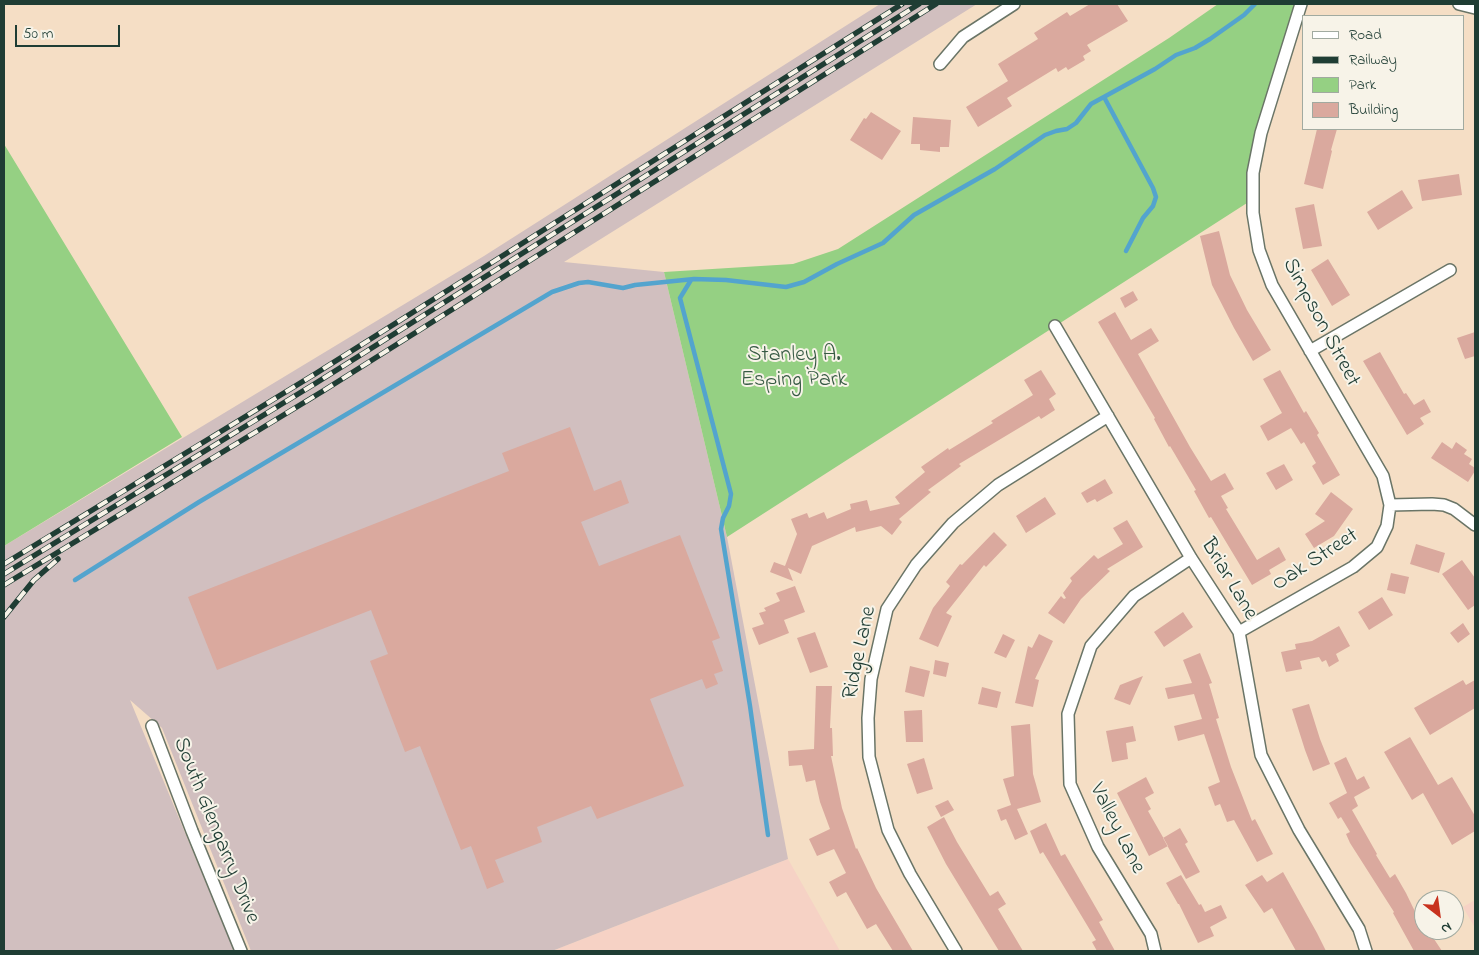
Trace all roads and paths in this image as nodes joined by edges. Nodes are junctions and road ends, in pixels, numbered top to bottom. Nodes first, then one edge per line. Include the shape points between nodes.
1 (1014, 4) edge
2 (1301, 4) edge
3 (1459, 4) edge
4 (1475, 8) edge
5 (940, 64) dead end
6 (1450, 270) dead end
7 (1055, 326) dead end
8 (1310, 351) junction
9 (1108, 416) junction
10 (1390, 505) junction
11 (1475, 525) edge
12 (1191, 558) junction
13 (1239, 632) junction
14 (152, 726) dead end
15 (241, 951) edge
16 (956, 951) edge
17 (1155, 951) edge
18 (1366, 951) edge

1 - 5 street via 963,37
2 - 8 street, Simpson Street via 1261,133 1253,173 1253,213 1260,250 1272,284
3 - 4 street
6 - 8 street
7 - 9 street, Briar Lane
8 - 10 street, Simpson Street via 1383,476
9 - 12 street, Briar Lane
9 - 16 street, Ridge Lane via 998,485 953,523 916,565 887,609 871,679 869,757 888,830
10 - 11 street via 1444,506
10 - 13 street, Oak Street via 1387,526 1376,547 1352,567
12 - 13 street, Briar Lane
12 - 17 street, Valley Lane via 1134,596 1091,646 1068,714 1070,784 1098,847 1151,934
13 - 18 street, Briar Lane via 1261,756 1299,830 1359,929
14 - 15 street, South Glengarry Drive

